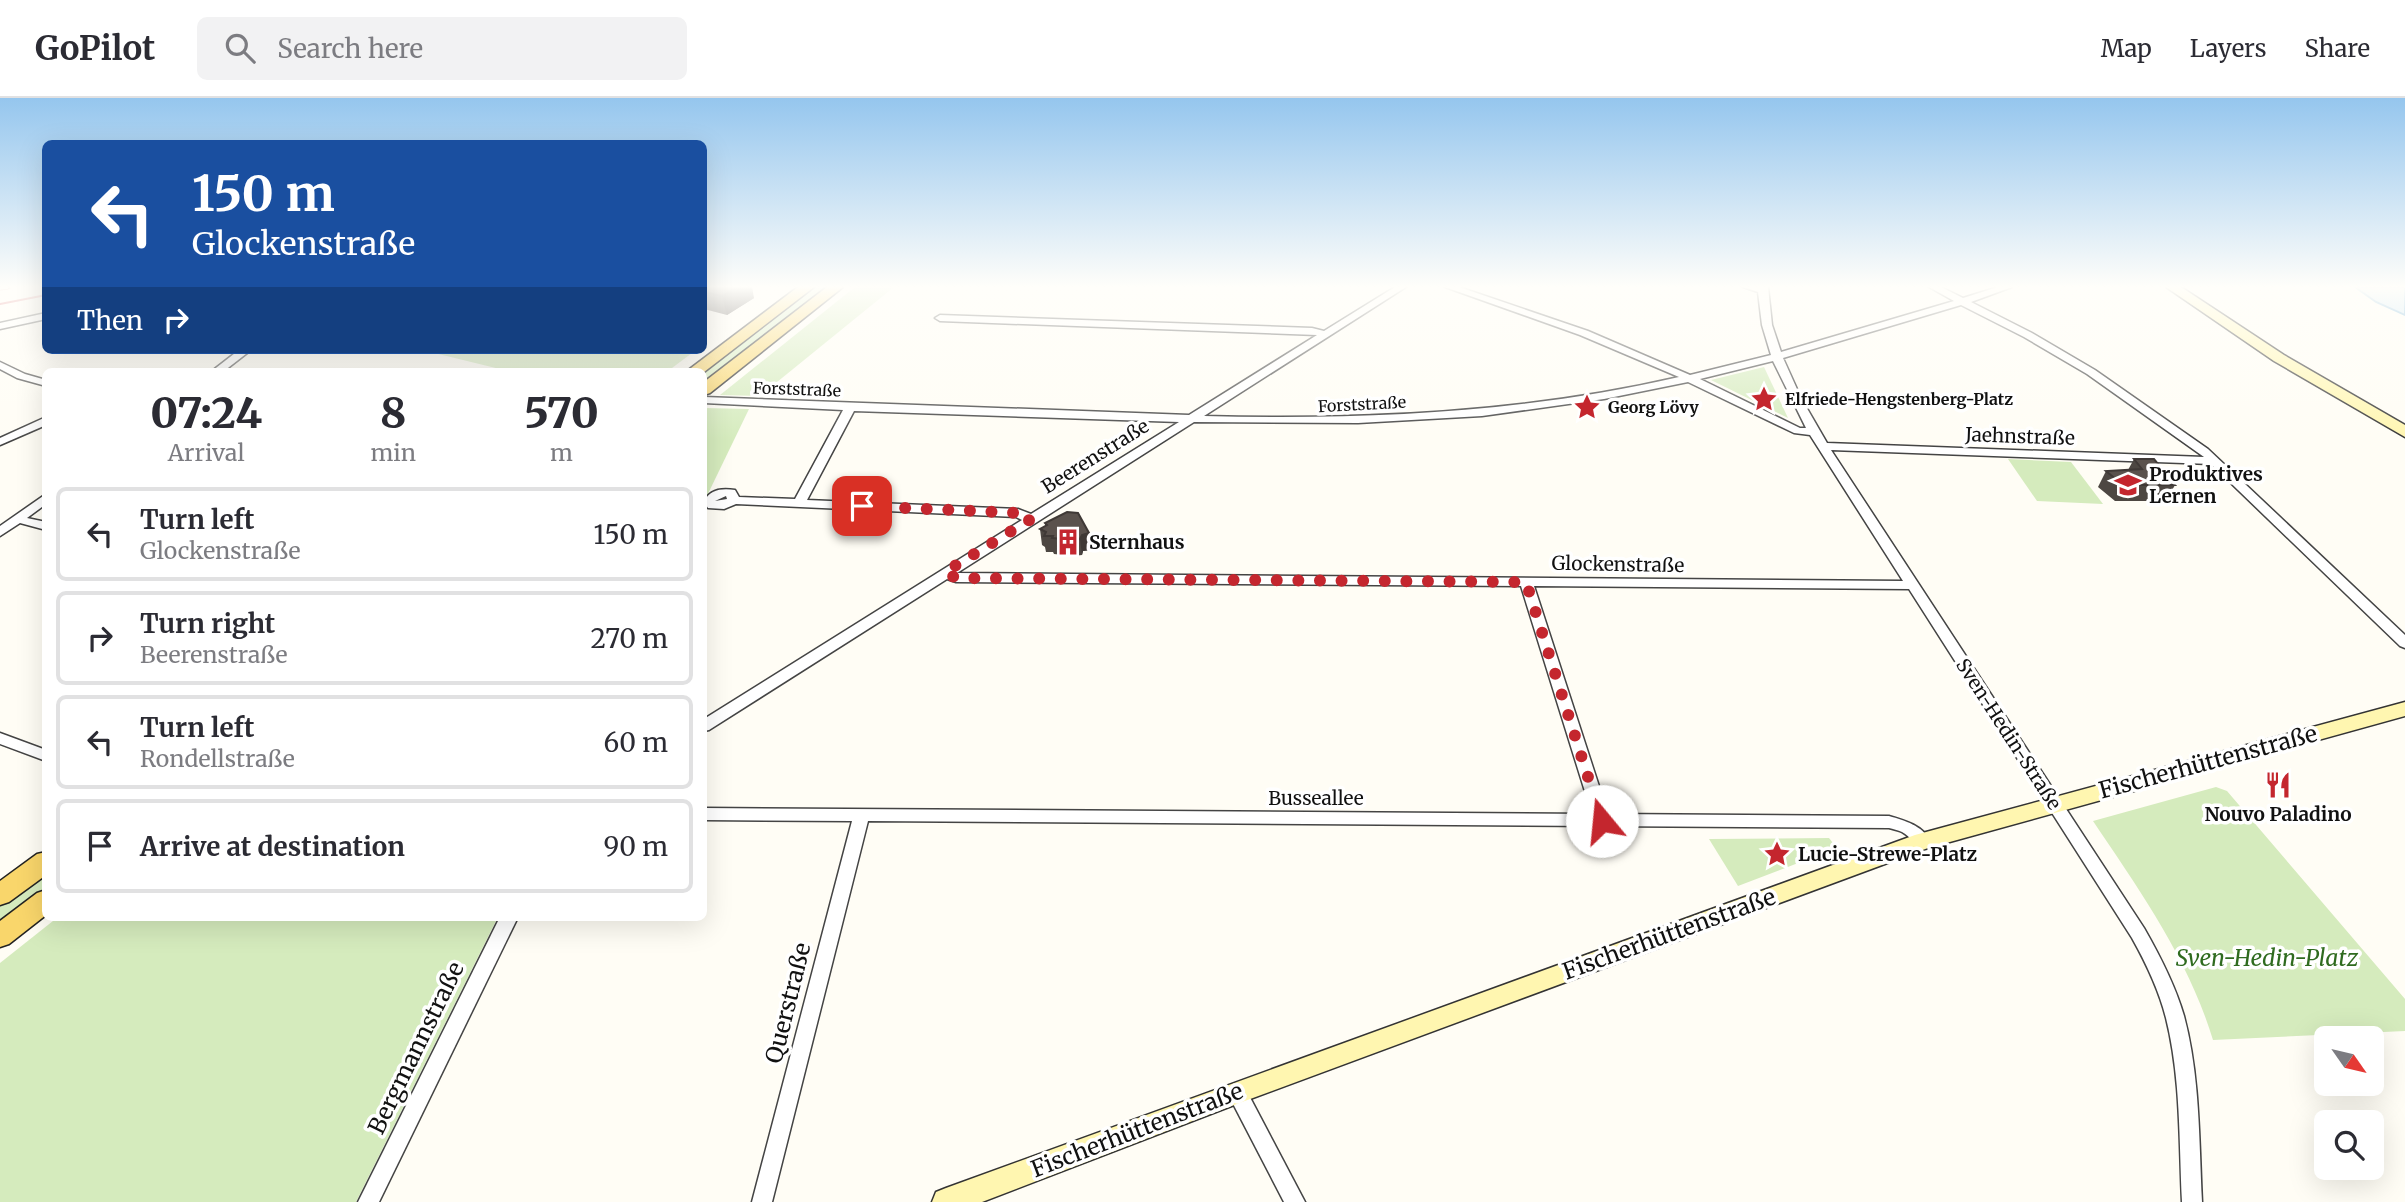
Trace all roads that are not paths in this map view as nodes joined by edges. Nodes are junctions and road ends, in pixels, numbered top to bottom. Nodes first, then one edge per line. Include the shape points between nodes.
1 (738, 339) edge
2 (770, 339) edge
3 (1318, 339) edge
4 (1599, 339) edge
5 (1771, 339) edge
6 (1840, 339) edge
7 (2031, 339) edge
8 (2250, 339) edge
9 (2266, 339) edge
10 (240, 354) edge
11 (1776, 357) junction
12 (0, 365) edge
13 (221, 368) edge
14 (699, 368) edge
15 (0, 376) edge
16 (21, 376) junction
17 (1693, 377) junction
18 (42, 382) edge
19 (707, 388) edge
20 (707, 400) edge
21 (851, 406) junction
22 (42, 415) edge
23 (1190, 419) junction
24 (42, 422) edge
25 (2405, 422) edge
26 (26, 429) junction
27 (1814, 432) junction
28 (2405, 432) edge
29 (0, 442) edge
30 (1824, 446) junction
31 (2216, 461) junction
32 (734, 500) dead end
33 (42, 501) edge
34 (799, 503) junction
35 (18, 519) junction
36 (1031, 519) junction
37 (42, 525) edge
38 (0, 532) edge
39 (945, 572) junction
40 (1526, 582) junction
41 (1913, 585) junction
42 (2405, 643) edge
43 (2405, 709) edge
44 (707, 724) edge
45 (0, 738) edge
46 (42, 754) edge
47 (2055, 804) junction
48 (707, 814) edge
49 (862, 815) junction
50 (1602, 821) junction
51 (1923, 841) junction
52 (42, 864) edge
53 (0, 895) edge
54 (42, 903) edge
55 (507, 921) edge
56 (0, 936) edge
57 (1237, 1092) junction
58 (368, 1202) edge
59 (762, 1202) edge
60 (946, 1202) edge
61 (1295, 1202) edge
62 (2192, 1202) edge

1 - 14 main road
2 - 19 main road
3 - 23 street, Beerenstraße
4 - 17 street
5 - 11 street, Sven-Hedin-Straße
6 - 11 street, Forststraße
7 - 31 street via 2149,410
8 - 28 street
9 - 25 street
10 - 13 street
11 - 17 street, Forststraße
11 - 27 street, Sven-Hedin-Straße
12 - 16 street
15 - 16 street
16 - 18 street
17 - 23 street, Forststraße via 1624,392 1469,414 1305,423
17 - 27 street via 1798,431
20 - 21 street, Forststraße
21 - 23 street, Forststraße
21 - 34 street
22 - 26 street
23 - 36 street, Beerenstraße
24 - 26 street
26 - 29 street
27 - 30 street, Sven-Hedin-Straße
30 - 31 street, Jaehnstraße
30 - 41 street, Sven-Hedin-Straße
31 - 42 street
32 - 34 street
33 - 35 street
34 - 36 street via 1018,513
35 - 37 street
35 - 38 street
36 - 39 street, Beerenstraße
39 - 40 street, Glockenstraße via 956,578
39 - 44 street, Beerenstraße
40 - 41 street, Glockenstraße
40 - 50 street
41 - 47 street, Sven-Hedin-Straße
43 - 47 street, Fischerhüttenstraße
45 - 46 street
47 - 51 street, Fischerhüttenstraße
47 - 62 street, Sven-Hedin-Straße via 2159,971 2183,1057
48 - 49 street, Busseallee
49 - 50 street, Busseallee
49 - 59 street, Querstraße
50 - 51 street, Busseallee via 1889,822 1907,827
51 - 57 street, Fischerhüttenstraße
52 - 53 main road
54 - 56 main road
55 - 58 street, Bergmannstraße
57 - 60 street, Fischerhüttenstraße
57 - 61 street

